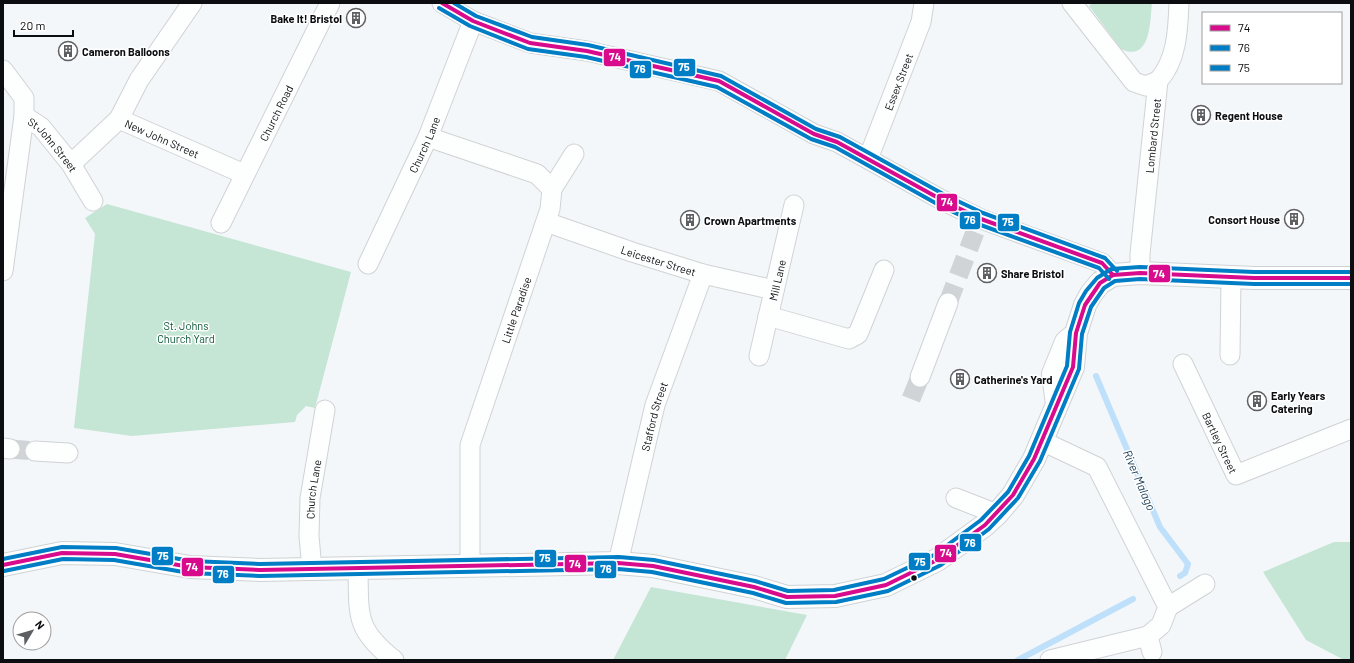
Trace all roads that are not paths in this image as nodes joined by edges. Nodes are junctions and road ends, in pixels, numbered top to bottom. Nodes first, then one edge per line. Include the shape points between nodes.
1 (192, 3) edge
2 (442, 3) edge
3 (924, 3) edge
4 (1072, 3) edge
5 (1179, 3) edge
6 (327, 8) edge
7 (466, 13) edge
8 (3, 70) edge
9 (1158, 81) junction
10 (24, 116) junction
11 (120, 119) junction
12 (428, 137) junction
13 (574, 154) dead end
14 (868, 159) junction
15 (71, 164) junction
16 (244, 174) junction
17 (552, 189) junction
18 (92, 201) dead end
19 (794, 205) dead end
20 (546, 222) junction
21 (221, 223) dead end
22 (368, 264) dead end
23 (884, 270) dead end
24 (3, 271) edge
25 (703, 274) junction
26 (1140, 274) junction
27 (1112, 276) junction
28 (1230, 277) junction
29 (1351, 278) edge
30 (774, 290) junction
31 (948, 303) tunnel mouth
32 (768, 316) junction
33 (1230, 355) dead end
34 (759, 356) dead end
35 (1183, 364) dead end
36 (920, 377) tunnel mouth
37 (325, 410) dead end
38 (1351, 429) edge
39 (1042, 441) junction
40 (35, 451) tunnel mouth
41 (68, 453) dead end
42 (956, 498) dead end
43 (997, 514) junction
44 (618, 563) junction
45 (3, 565) edge
46 (470, 565) junction
47 (358, 569) junction
48 (312, 570) junction
49 (1205, 584) dead end
50 (1168, 607) junction
51 (394, 660) edge
52 (1050, 660) edge

1 - 11 street via 139,80
2 - 7 street
3 - 14 street, Essex Street via 921,22
4 - 9 street via 1134,82 1146,86
5 - 9 street, Lombard Street via 1171,61
6 - 16 street, Church Road
7 - 12 street, Church Lane via 446,92
7 - 14 street via 530,43 587,51 718,81 814,134 837,142
8 - 10 street, St John Street via 24,98
9 - 26 street, Lombard Street
10 - 15 street, St John Street via 41,127
10 - 24 street
11 - 15 street, New John Street
11 - 16 street, New John Street via 179,137
12 - 17 street via 537,174
12 - 22 street, Church Lane
13 - 17 street
14 - 27 street via 942,200 978,226 1102,263
15 - 18 street, St John Street
16 - 21 street, Church Road
17 - 20 street, Little Paradise
19 - 30 street, Mill Lane
20 - 25 street, Leicester Street
20 - 46 street, Little Paradise via 470,445
23 - 32 street via 858,334 848,339
25 - 30 street, Leicester Street
25 - 44 street, Stafford Street via 655,405
26 - 27 highway
26 - 28 highway
27 - 39 highway via 1100,283 1085,305 1076,333 1073,367
28 - 29 highway
28 - 33 street
30 - 32 street, Mill Lane
31 - 36 street
32 - 34 street, Mill Lane
35 - 38 street, Bartley Street via 1236,475
37 - 48 street, Church Lane via 310,498 309,536
39 - 43 highway via 1025,476
39 - 50 street via 1097,467
40 - 41 street
42 - 43 street
43 - 44 highway via 937,560 908,575 886,585 835,596 787,597 653,566
44 - 46 highway
45 - 48 highway via 62,552 115,554 190,567
46 - 47 highway
47 - 48 highway
47 - 51 street via 359,610 364,628 377,647
49 - 50 street
50 - 52 street via 1150,644

